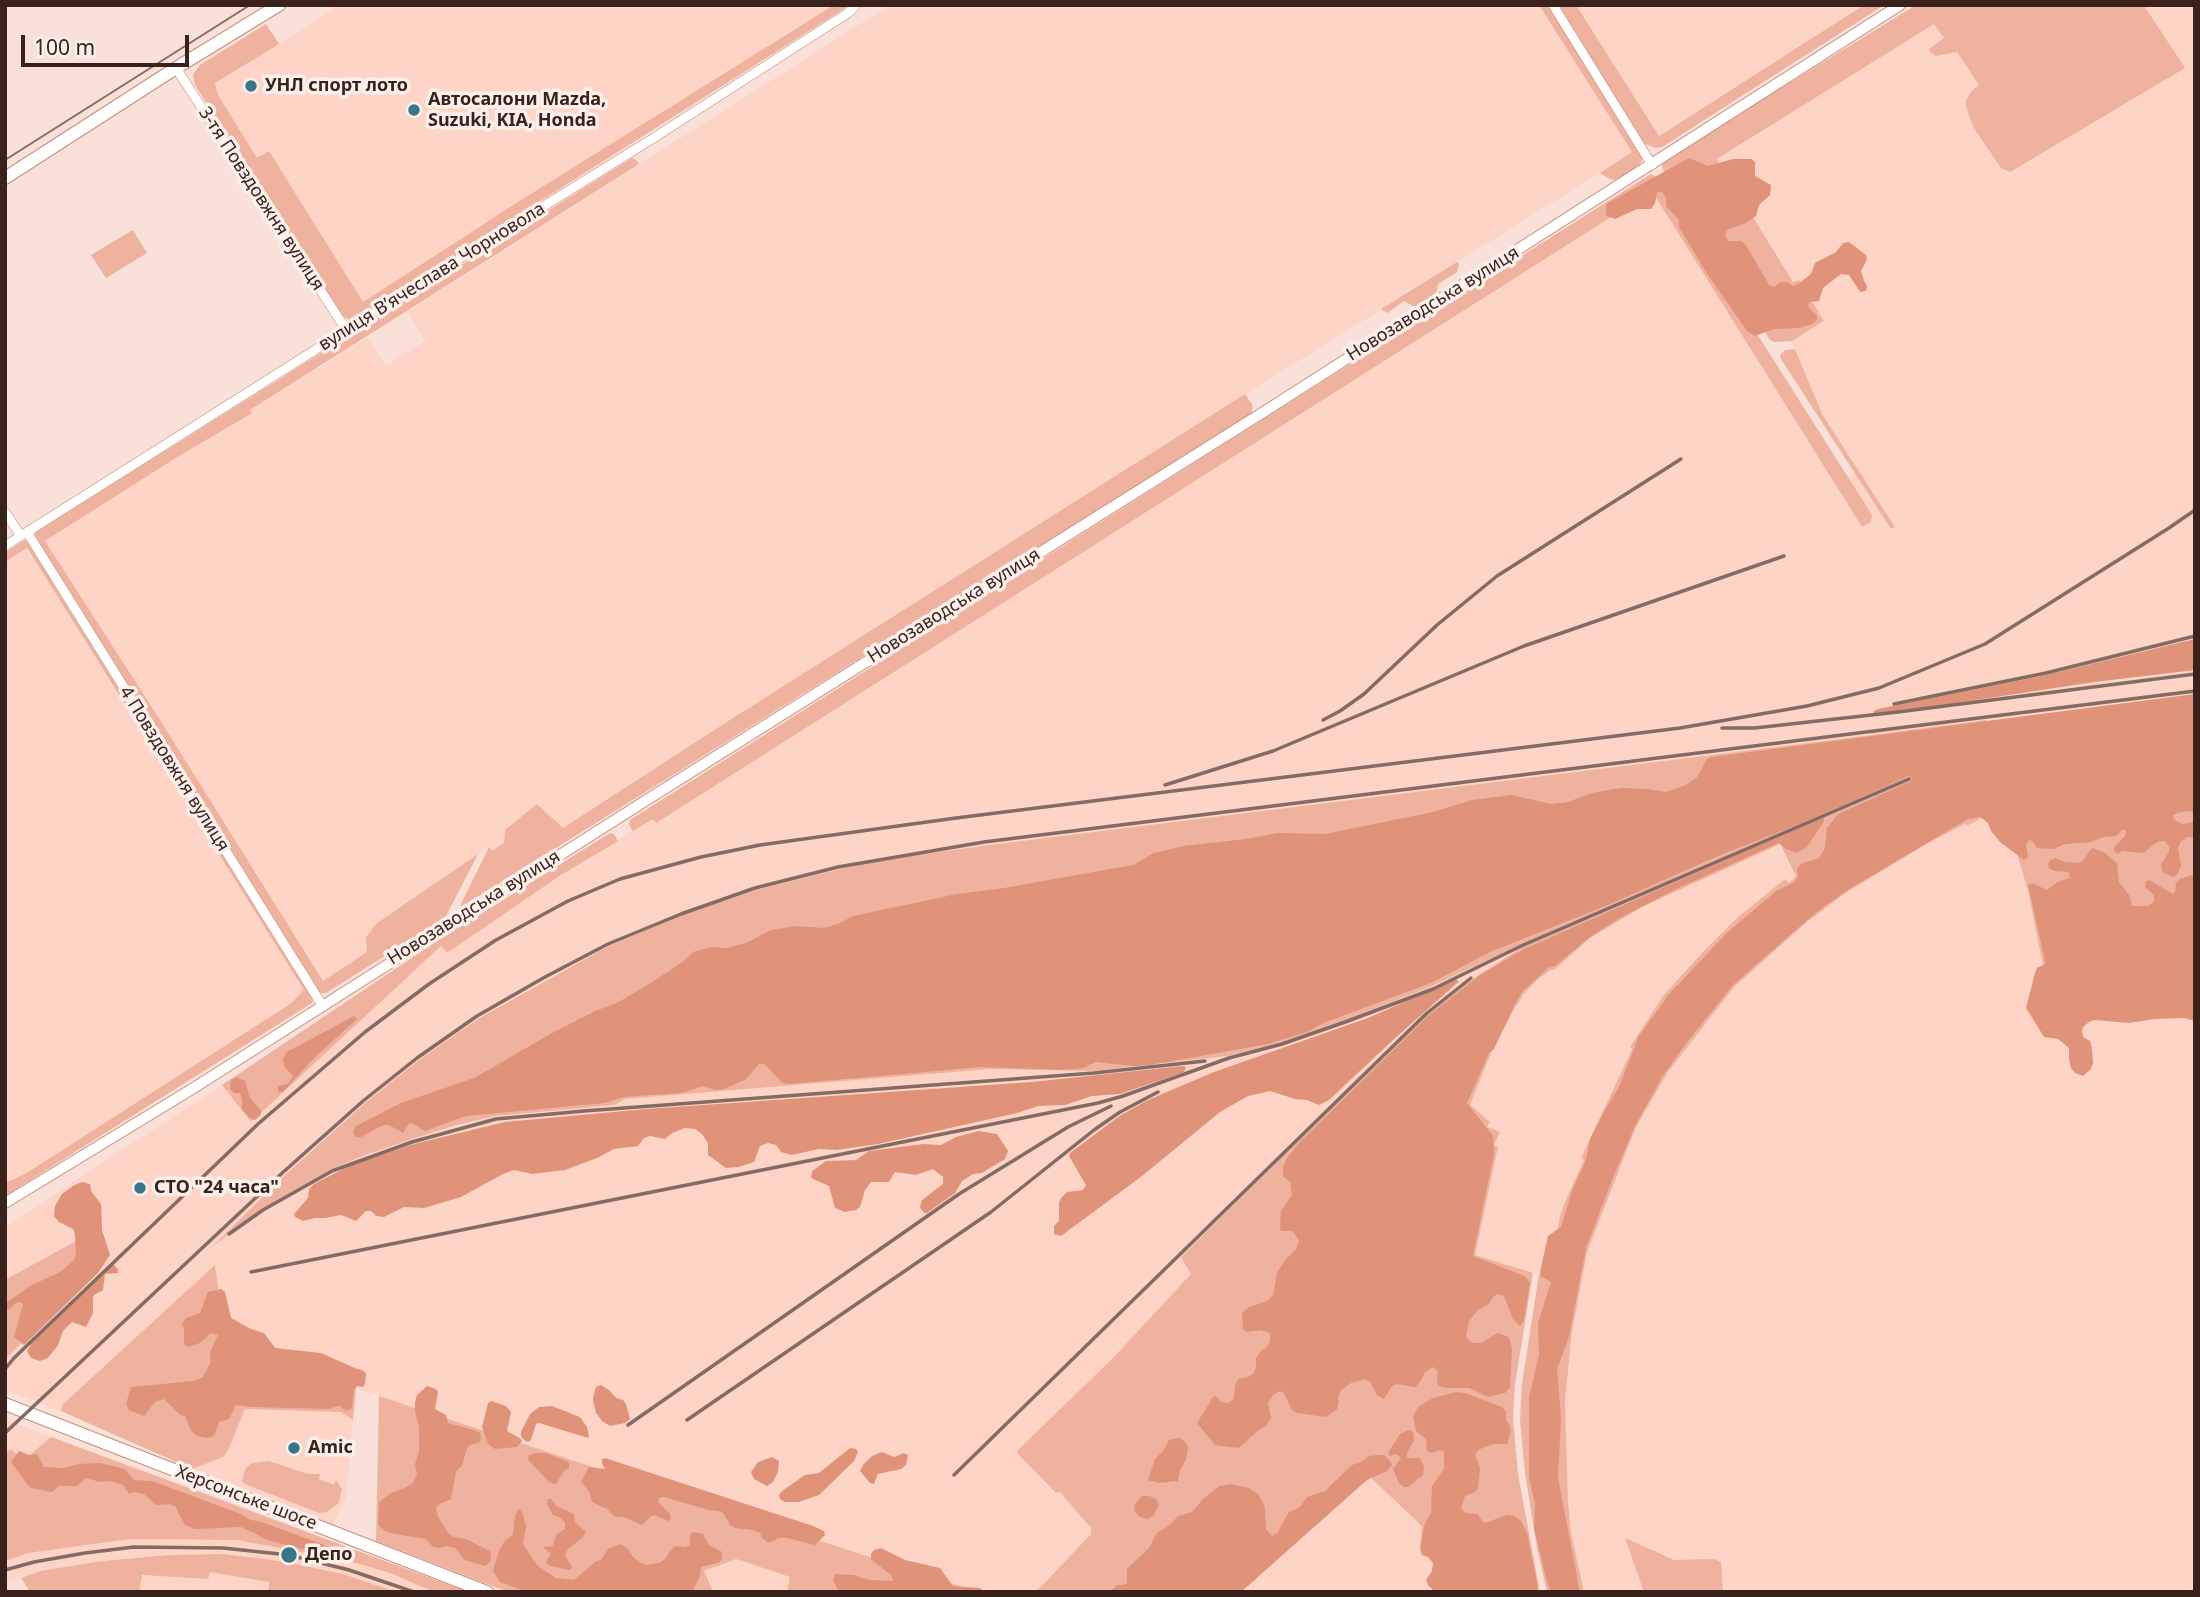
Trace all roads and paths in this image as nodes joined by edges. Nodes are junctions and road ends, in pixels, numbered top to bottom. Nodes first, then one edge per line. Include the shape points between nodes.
1 (279, 5) edge
2 (856, 5) edge
3 (1553, 5) edge
4 (1900, 5) edge
5 (176, 68) junction
6 (1652, 165) junction
7 (5, 178) edge
8 (347, 331) junction
9 (5, 512) edge
10 (24, 534) junction
11 (5, 546) edge
12 (322, 1005) junction
13 (5, 1203) edge
14 (5, 1404) edge
15 (486, 1592) edge

1 - 5 main road
2 - 8 street, вулиця Вʼячеслава Чорновола
3 - 6 street
4 - 6 street, Новозаводська вулиця
5 - 7 main road
5 - 8 street, 3-тя Повздовжня вулиця
6 - 12 street, Новозаводська вулиця
8 - 10 street, вулиця Вʼячеслава Чорновола
9 - 10 street, 4 Повздовжня вулиця
10 - 11 street, вулиця Вʼячеслава Чорновола
10 - 12 street, 4 Повздовжня вулиця
12 - 13 street, Новозаводська вулиця
14 - 15 main road, Херсонське шосе

